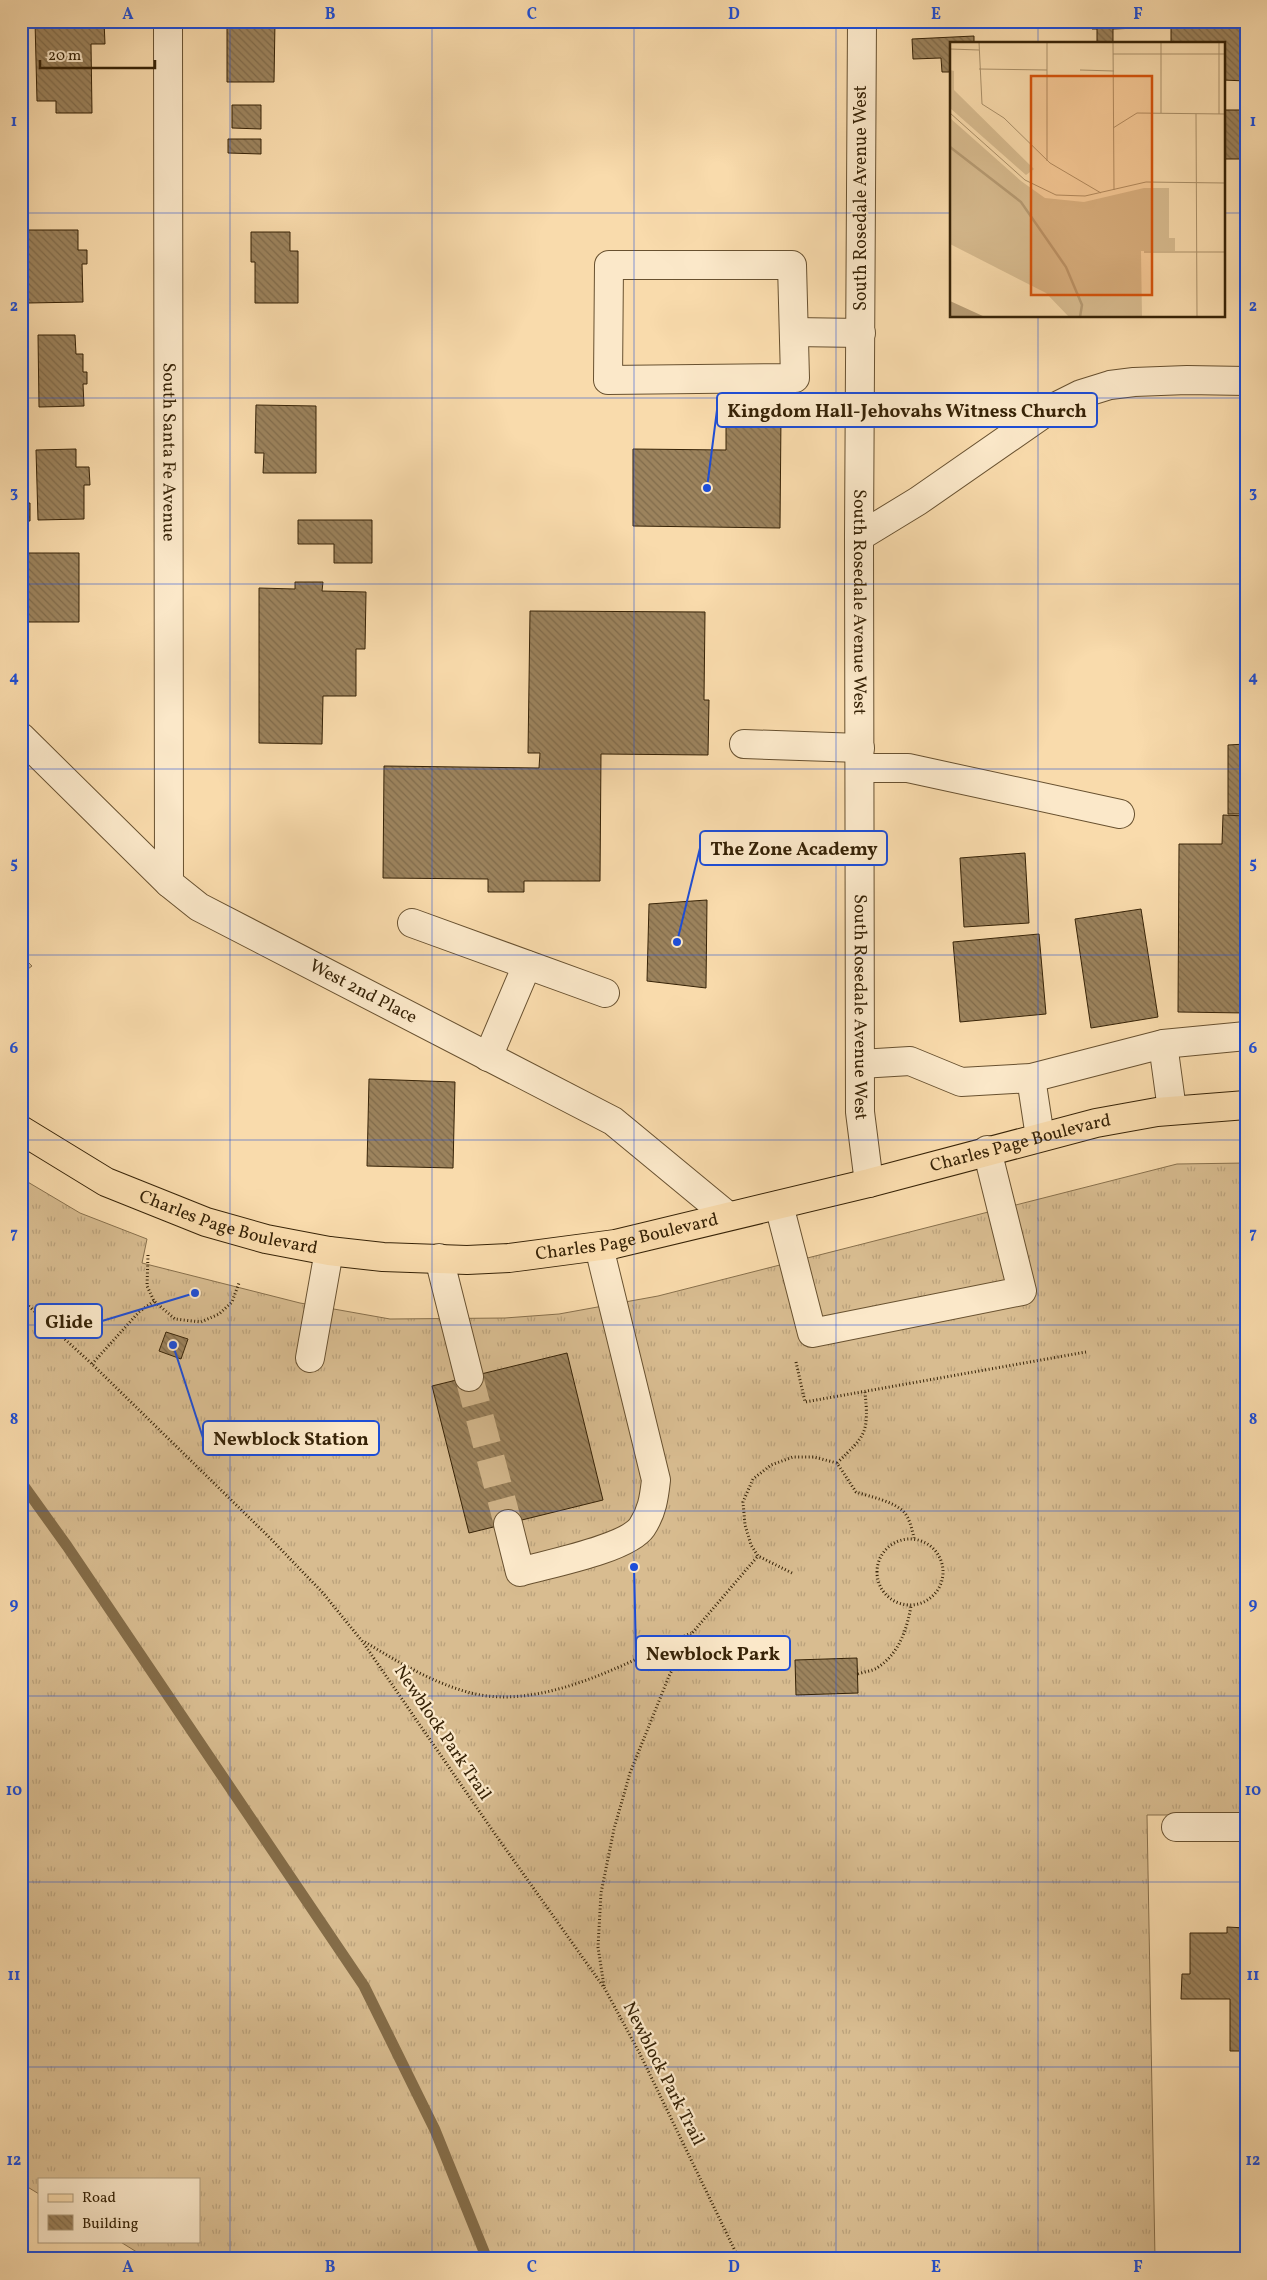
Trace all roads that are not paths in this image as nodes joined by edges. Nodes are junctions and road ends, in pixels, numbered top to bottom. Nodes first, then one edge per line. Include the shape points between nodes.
1 (168, 21) edge
2 (862, 21) edge
3 (794, 332) junction
4 (861, 333) junction
5 (1246, 381) edge
6 (859, 537) junction
7 (21, 736) edge
8 (744, 744) dead end
9 (860, 758) junction
10 (1120, 814) dead end
11 (169, 883) junction
12 (412, 923) dead end
13 (527, 965) junction
14 (605, 993) dead end
15 (1246, 1036) edge
16 (1163, 1044) junction
17 (488, 1057) junction
18 (860, 1064) junction
19 (1031, 1078) junction
20 (1246, 1105) edge
21 (1172, 1110) junction
22 (21, 1130) edge
23 (1040, 1137) junction
24 (988, 1150) junction
25 (869, 1183) junction
26 (779, 1205) junction
27 (728, 1216) junction
28 (599, 1247) junction
29 (329, 1251) junction
30 (439, 1258) junction
31 (310, 1358) dead end
32 (469, 1377) tunnel mouth
33 (508, 1524) tunnel mouth
34 (1176, 1827) dead end
35 (1246, 1827) edge

1 - 11 street, South Santa Fe Avenue
2 - 4 street, South Rosedale Avenue West
3 - 3 street via 792,265 609,265 608,380 795,378
3 - 4 street
4 - 6 street, South Rosedale Avenue West
5 - 6 street via 1134,382 1081,394 1049,410 918,501
6 - 9 street, South Rosedale Avenue West
7 - 11 street, West 2nd Place
8 - 9 street
9 - 10 street
9 - 18 street, South Rosedale Avenue West
11 - 17 street, West 2nd Place via 198,907 227,923
12 - 13 street
13 - 14 street
13 - 17 street
15 - 16 street
16 - 19 street
16 - 21 street
17 - 27 street, West 2nd Place via 613,1121
18 - 19 street via 910,1061 961,1082
18 - 25 street, South Rosedale Avenue West via 860,1112
19 - 23 street
20 - 21 main road, Charles Page Boulevard
21 - 23 main road, Charles Page Boulevard
22 - 29 main road, Charles Page Boulevard via 106,1182 155,1203 266,1239
23 - 24 main road, Charles Page Boulevard
24 - 25 main road, Charles Page Boulevard
24 - 26 street via 1022,1291 812,1333
25 - 26 main road, Charles Page Boulevard
26 - 27 main road, Charles Page Boulevard
27 - 28 main road, Charles Page Boulevard
28 - 30 main road, Charles Page Boulevard via 510,1258
28 - 33 street via 656,1480 652,1508 640,1529 614,1546 520,1572
29 - 30 main road, Charles Page Boulevard
29 - 31 street
30 - 32 street
34 - 35 street

